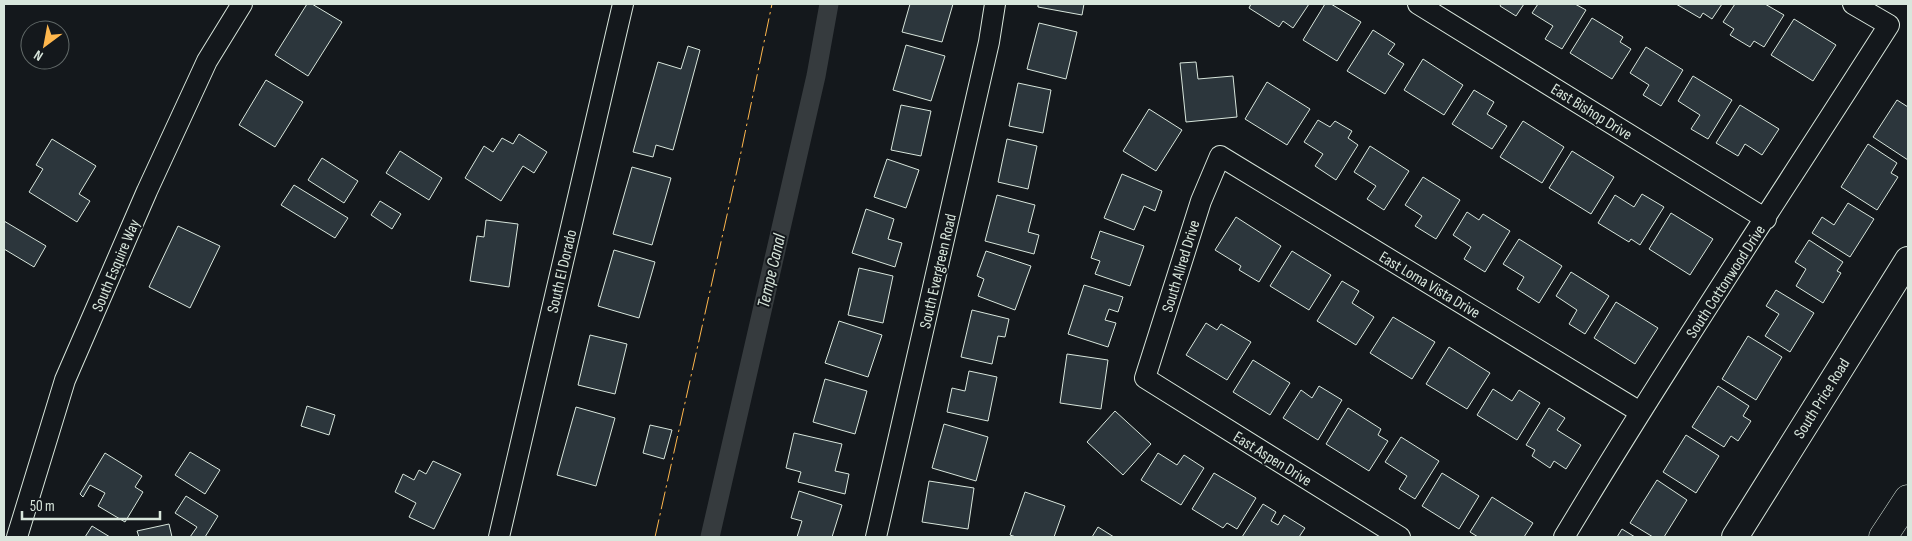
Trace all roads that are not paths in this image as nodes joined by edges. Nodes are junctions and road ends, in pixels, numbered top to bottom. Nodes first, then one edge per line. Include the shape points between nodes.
1 (242, 4) edge
2 (623, 4) edge
3 (995, 4) edge
4 (1418, 4) edge
5 (1854, 4) edge
6 (1220, 156) joint
7 (1766, 219) junction
8 (1908, 260) edge
9 (1145, 378) joint
10 (1640, 412) junction
11 (1908, 499) edge
12 (17, 537) edge
13 (499, 537) edge
14 (876, 537) edge
15 (1400, 537) edge
16 (1564, 537) edge
17 (1734, 537) edge
18 (1884, 537) edge

1 - 12 street, South Esquire Way via 207,61 65,380
2 - 13 street, South El Dorado
3 - 14 street, South Evergreen Road via 987,52
4 - 7 street, East Bishop Drive
5 - 7 street, South Cottonwood Drive via 1888,25
6 - 9 street, South Allred Drive via 1201,201
6 - 10 street, East Loma Vista Drive
7 - 10 street, South Cottonwood Drive
8 - 17 main road, South Price Road
9 - 15 street, East Aspen Drive
10 - 16 street, South Cottonwood Drive
11 - 18 highway

